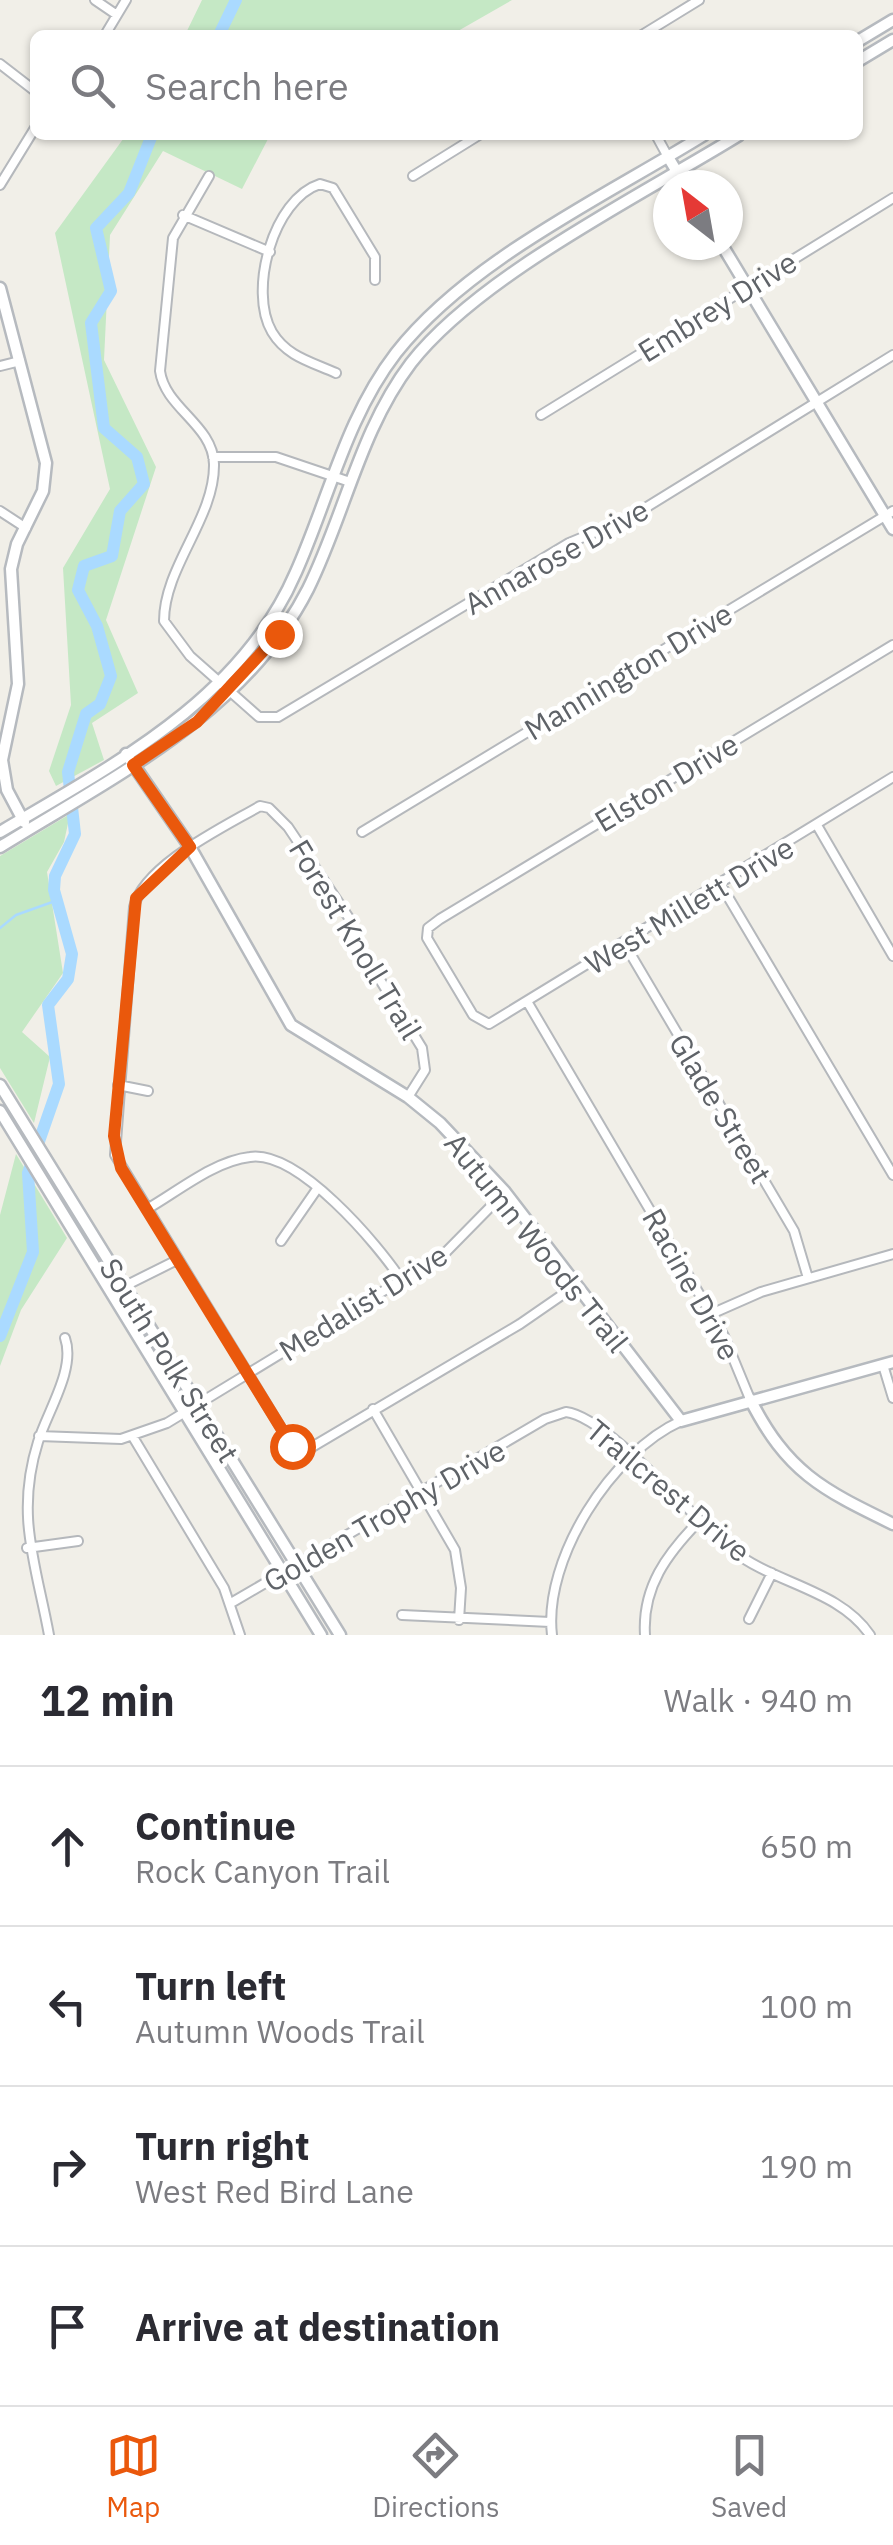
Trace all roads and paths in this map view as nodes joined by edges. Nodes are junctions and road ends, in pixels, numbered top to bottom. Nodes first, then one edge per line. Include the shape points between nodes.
1 (96, 0) edge
2 (126, 0) edge
3 (699, 0) edge
4 (116, 16) junction
5 (893, 20) edge
6 (108, 30) edge
7 (650, 30) edge
8 (863, 39) edge
9 (893, 40) edge
10 (863, 58) edge
11 (0, 64) edge
12 (30, 87) edge
13 (30, 136) edge
14 (472, 140) edge
15 (659, 140) edge
16 (696, 140) edge
17 (731, 140) edge
18 (668, 157) junction
19 (676, 170) edge
20 (683, 170) edge
21 (208, 176) dead end
22 (412, 176) dead end
23 (0, 185) edge
24 (653, 188) edge
25 (893, 198) edge
26 (183, 215) junction
27 (518, 249) junction
28 (270, 252) junction
29 (731, 260) edge
30 (528, 264) junction
31 (375, 280) dead end
32 (0, 288) edge
33 (748, 288) junction
34 (893, 354) edge
35 (20, 361) junction
36 (0, 366) edge
37 (336, 373) dead end
38 (372, 387) junction
39 (388, 395) junction
40 (817, 402) junction
41 (541, 415) dead end
42 (213, 458) junction
43 (334, 475) junction
44 (350, 482) junction
45 (0, 511) edge
46 (889, 513) edge
47 (26, 528) junction
48 (893, 529) edge
49 (13, 594) junction
50 (0, 597) edge
51 (893, 645) edge
52 (220, 684) junction
53 (229, 693) junction
54 (3, 732) edge
55 (130, 760) junction
56 (893, 778) edge
57 (25, 824) junction
58 (818, 826) junction
59 (0, 832) edge
60 (362, 832) dead end
61 (0, 847) edge
62 (190, 847) junction
63 (721, 885) junction
64 (624, 943) junction
65 (893, 956) edge
66 (528, 1003) junction
67 (481, 1024) joint
68 (0, 1085) edge
69 (118, 1085) junction
70 (148, 1090) dead end
71 (408, 1097) junction
72 (0, 1111) edge
73 (893, 1175) edge
74 (316, 1189) junction
75 (505, 1192) junction
76 (146, 1209) junction
77 (280, 1242) dead end
78 (893, 1254) edge
79 (177, 1260) junction
80 (808, 1278) junction
81 (402, 1281) junction
82 (125, 1285) junction
83 (575, 1286) junction
84 (111, 1293) junction
85 (711, 1314) junction
86 (65, 1338) dead end
87 (888, 1364) edge
88 (246, 1375) junction
89 (893, 1398) edge
90 (750, 1399) junction
91 (197, 1405) junction
92 (373, 1409) junction
93 (566, 1412) joint
94 (184, 1413) junction
95 (681, 1421) junction
96 (40, 1436) junction
97 (133, 1437) junction
98 (634, 1458) junction
99 (422, 1495) junction
100 (698, 1521) junction
101 (893, 1524) edge
102 (78, 1542) dead end
103 (28, 1548) junction
104 (299, 1566) junction
105 (772, 1573) junction
106 (284, 1574) junction
107 (231, 1603) junction
108 (402, 1616) dead end
109 (749, 1619) dead end
110 (459, 1620) junction
111 (550, 1622) junction
112 (49, 1635) edge
113 (240, 1635) edge
114 (321, 1635) edge
115 (340, 1635) edge
116 (552, 1635) edge
117 (645, 1635) edge
118 (870, 1635) edge

1 - 4 street
2 - 4 street
3 - 7 street
4 - 6 street
5 - 8 main road
9 - 10 main road
11 - 12 street
13 - 23 street
14 - 22 street
15 - 18 street
16 - 18 main road
17 - 20 main road
18 - 19 main road
18 - 27 main road
21 - 26 street
24 - 30 main road
25 - 33 street, Embrey Drive
26 - 28 street
26 - 42 street via 173,238 161,378 206,437
27 - 30 main road
27 - 38 main road via 428,319
28 - 31 street via 301,193 328,184 375,258
28 - 37 street via 262,300 270,330 289,353
29 - 33 main road
30 - 39 main road via 426,345
32 - 35 main road
33 - 40 main road
33 - 41 street, Embrey Drive
34 - 40 street, Annarose Drive
35 - 36 street
35 - 47 main road via 46,464
38 - 39 main road
38 - 43 main road
39 - 44 main road
40 - 46 main road
40 - 53 street, Annarose Drive via 629,518 569,542 278,717 260,718
42 - 43 street via 276,457
42 - 52 street, Annarose Drive via 164,617 171,636
43 - 44 street
43 - 52 main road via 280,603
44 - 53 main road via 294,616
45 - 47 street
46 - 48 main road
46 - 60 street, Mannington Drive
47 - 49 main road via 12,563
49 - 50 street
49 - 54 main road via 18,684
51 - 67 street, Elston Drive via 428,928
52 - 53 street, Annarose Drive
52 - 55 main road
53 - 55 main road via 182,734
54 - 57 main road via 3,774
55 - 57 main road
55 - 62 main road, Autumn Woods Trail
56 - 58 street, West Millett Drive
57 - 59 main road
57 - 61 main road
58 - 63 street, West Millett Drive
58 - 65 street
62 - 69 street via 136,898
62 - 71 main road, Autumn Woods Trail via 290,1025
62 - 71 street, Forest Knoll Trail via 260,806 275,812 349,918 426,1058 426,1070
63 - 64 street, West Millett Drive
63 - 73 street
64 - 66 street, West Millett Drive
64 - 80 street, Glade Street via 794,1230
66 - 67 street, West Millett Drive
66 - 85 street, Racine Drive
68 - 82 main road, South Polk Street
69 - 70 street
69 - 76 street via 115,1156
71 - 75 main road, Autumn Woods Trail
72 - 84 main road, South Polk Street
74 - 76 street via 256,1156
74 - 77 street
74 - 81 street via 364,1228
75 - 81 street, Medalist Drive via 454,1245
75 - 83 main road, Autumn Woods Trail
76 - 79 street
78 - 80 street
79 - 82 street
79 - 88 street
80 - 85 street
81 - 88 street, Medalist Drive
82 - 84 street
82 - 91 main road, South Polk Street
83 - 92 street
83 - 95 main road, Autumn Woods Trail
84 - 94 main road, South Polk Street
85 - 90 street, Racine Drive
86 - 96 street via 66,1364
87 - 89 street
87 - 90 main road
88 - 91 street, Medalist Drive
88 - 92 street via 296,1448 312,1448
90 - 95 main road
90 - 101 main road, Racine Drive via 771,1440 804,1476
91 - 94 street, Medalist Drive
91 - 104 main road, South Polk Street
92 - 99 street
93 - 98 street, Trailcrest Drive via 584,1416
93 - 99 street, Golden Trophy Drive
94 - 97 street, Medalist Drive
94 - 106 main road, South Polk Street
95 - 98 street
96 - 97 street, Medalist Drive
96 - 103 street via 30,1478
97 - 107 street
98 - 100 street, Trailcrest Drive
98 - 111 street via 598,1496 568,1544
99 - 104 street, Golden Trophy Drive
99 - 110 street via 458,1558
100 - 105 street, Trailcrest Drive
100 - 117 street via 654,1578
102 - 103 street
103 - 112 street
104 - 106 street, Golden Trophy Drive
104 - 115 main road, South Polk Street
105 - 109 street
105 - 118 street, Trailcrest Drive via 848,1610
106 - 107 street, Golden Trophy Drive
106 - 114 main road, South Polk Street
107 - 113 street, Golden Trophy Drive
108 - 110 street
110 - 111 street
111 - 116 street

